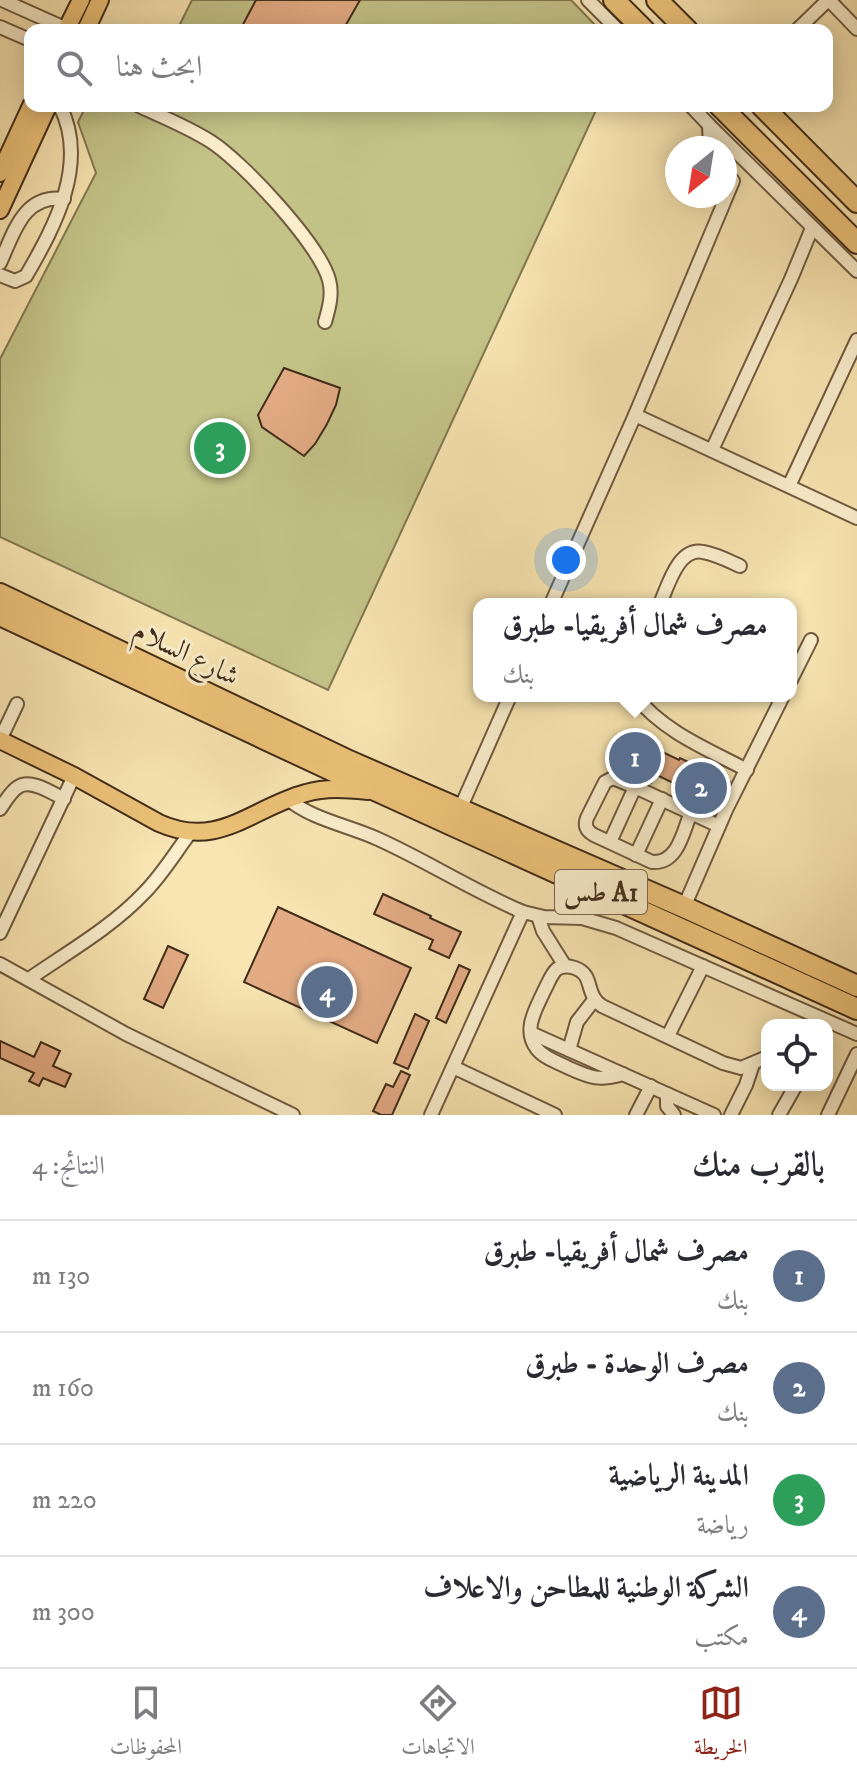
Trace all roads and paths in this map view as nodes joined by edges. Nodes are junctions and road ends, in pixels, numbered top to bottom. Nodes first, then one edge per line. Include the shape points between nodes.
1 (2, 0) edge
2 (81, 0) edge
3 (100, 0) edge
4 (588, 0) edge
5 (614, 0) edge
6 (657, 0) edge
7 (829, 0) edge
8 (54, 24) edge
9 (70, 24) edge
10 (89, 24) edge
11 (612, 24) edge
12 (638, 24) edge
13 (681, 24) edge
14 (803, 24) edge
15 (0, 27) edge
16 (857, 29) edge
17 (24, 37) edge
18 (28, 112) edge
19 (45, 112) edge
20 (63, 112) edge
21 (152, 112) edge
22 (697, 112) edge
23 (726, 112) edge
24 (768, 112) edge
25 (709, 125) junction
26 (709, 136) edge
27 (0, 173) edge
28 (64, 199) junction
29 (857, 202) edge
30 (722, 208) edge
31 (0, 210) edge
32 (812, 228) junction
33 (857, 243) edge
34 (0, 263) edge
35 (857, 271) edge
36 (0, 275) edge
37 (325, 322) dead end
38 (857, 340) edge
39 (635, 415) junction
40 (712, 450) junction
41 (789, 486) junction
42 (857, 518) edge
43 (740, 566) dead end
44 (0, 594) edge
45 (554, 598) edge
46 (663, 598) edge
47 (0, 615) edge
48 (811, 640) dead end
49 (797, 668) edge
50 (507, 702) edge
51 (640, 702) edge
52 (780, 702) edge
53 (17, 704) dead end
54 (0, 740) edge
55 (347, 769) junction
56 (747, 770) junction
57 (74, 776) junction
58 (635, 787) junction
59 (377, 791) junction
60 (64, 799) junction
61 (288, 799) junction
62 (662, 799) junction
63 (0, 809) edge
64 (460, 809) junction
65 (691, 812) junction
66 (719, 826) junction
67 (190, 833) junction
68 (610, 842) junction
69 (636, 855) junction
70 (684, 907) junction
71 (523, 912) junction
72 (538, 916) junction
73 (0, 933) edge
74 (0, 964) edge
75 (565, 966) junction
76 (703, 966) junction
77 (29, 979) junction
78 (857, 986) edge
79 (594, 1000) junction
80 (857, 1009) edge
81 (531, 1033) junction
82 (857, 1034) edge
83 (668, 1036) junction
84 (569, 1050) junction
85 (857, 1054) edge
86 (761, 1060) edge
87 (753, 1064) junction
88 (453, 1067) junction
89 (623, 1074) junction
90 (651, 1086) junction
91 (793, 1091) edge
92 (667, 1094) junction
93 (293, 1115) edge
94 (431, 1115) edge
95 (555, 1115) edge
96 (636, 1115) edge
97 (674, 1115) edge
98 (714, 1115) edge
99 (731, 1115) edge
100 (779, 1115) edge
101 (828, 1115) edge

1 - 8 street
2 - 9 main road
3 - 10 main road
4 - 11 street
5 - 12 highway
6 - 13 highway
7 - 14 street
7 - 16 street
15 - 17 street
18 - 27 main road
19 - 31 main road
20 - 28 street via 71,153
21 - 37 street via 221,149 277,204 324,267 331,292
22 - 25 street
23 - 33 highway
24 - 29 highway
25 - 26 street
25 - 32 street
28 - 34 street via 47,199 31,207
28 - 36 street via 26,276 15,281
30 - 39 street
32 - 35 street
32 - 40 street
38 - 41 street
39 - 40 street
39 - 45 street
40 - 41 street
41 - 42 street
43 - 46 street via 704,552 691,553 680,562
44 - 55 highway, شارع السلام / طس A1
47 - 55 highway, شارع السلام / طس A1
48 - 49 street
50 - 64 street
51 - 56 street via 666,727
52 - 56 street
53 - 54 street
54 - 57 main road
55 - 59 highway, طس A1
55 - 64 highway, طس A1
56 - 66 street
57 - 60 street
57 - 67 main road via 159,823
58 - 62 street
58 - 68 street
58 - 68 street via 607,780 587,818 588,831
59 - 61 main road via 328,789
59 - 80 highway, طس A1
60 - 63 street via 23,784
60 - 73 street
61 - 67 main road via 226,827
61 - 71 street
62 - 65 street
62 - 69 street
64 - 70 highway, طس A1
65 - 66 street
65 - 69 street via 669,859 656,863
66 - 70 street
67 - 77 street via 133,904
68 - 69 street
70 - 78 highway, طس A1
71 - 72 street
71 - 88 street
72 - 75 street
72 - 76 street via 605,924
74 - 77 street
75 - 79 street via 585,973
75 - 81 street via 552,975 533,1015
76 - 82 street
76 - 83 street
77 - 93 street via 126,1034
79 - 83 street
79 - 84 street via 577,1022
81 - 84 street
81 - 89 street via 543,1055 586,1076 605,1079
83 - 87 street via 729,1065
84 - 89 street
85 - 101 street
86 - 87 street
87 - 99 street
88 - 94 street
88 - 95 street
89 - 90 street
90 - 92 street
90 - 96 street
91 - 100 street
92 - 97 street
92 - 98 street

